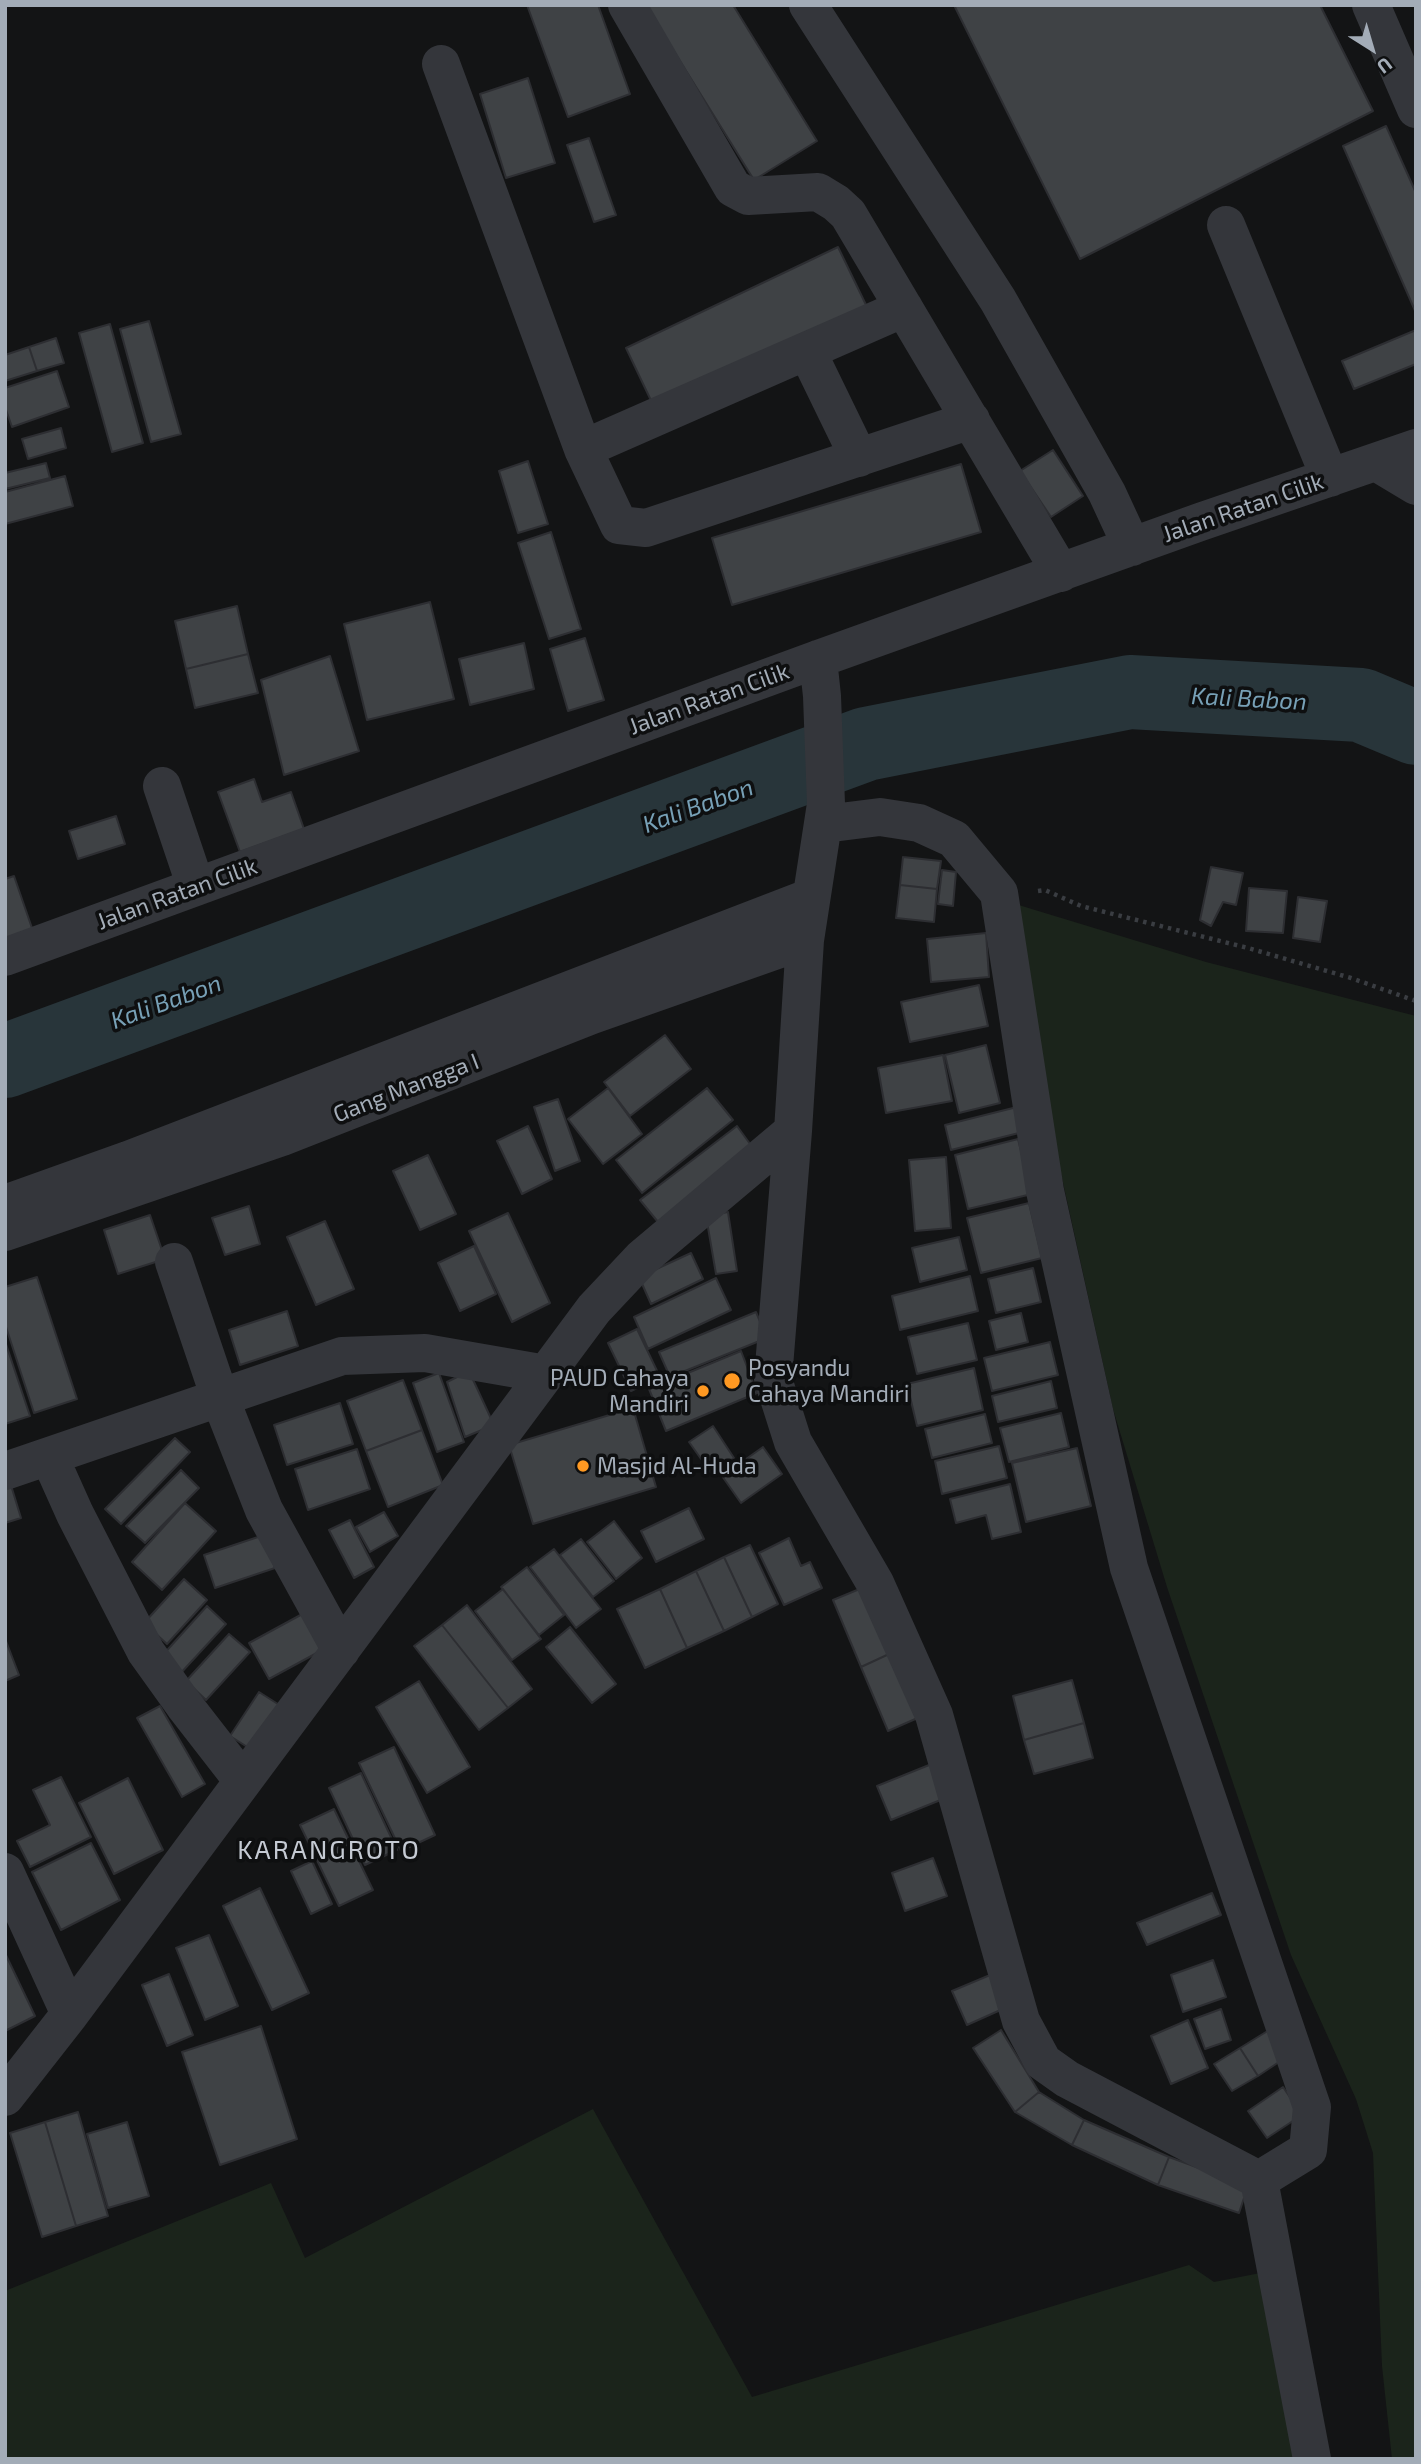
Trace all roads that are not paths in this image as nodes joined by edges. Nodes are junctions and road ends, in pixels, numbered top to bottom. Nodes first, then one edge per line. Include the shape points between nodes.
1 (627, 5) edge
2 (808, 5) edge
3 (1371, 5) edge
4 (441, 64) dead end
5 (1416, 109) edge
6 (1226, 225) dead end
7 (904, 308) junction
8 (807, 351) junction
9 (971, 420) junction
10 (1416, 448) edge
11 (583, 449) junction
12 (859, 458) junction
13 (1376, 462) junction
14 (1326, 468) junction
15 (1416, 486) edge
16 (1120, 522) junction
17 (1061, 573) junction
18 (818, 659) junction
19 (167, 802) dead end
20 (825, 814) junction
21 (192, 876) junction
22 (811, 897) junction
23 (805, 940) junction
24 (5, 957) edge
25 (793, 1131) junction
26 (50, 1203) junction
27 (5, 1204) edge
28 (5, 1232) edge
29 (174, 1262) dead end
30 (546, 1374) junction
31 (220, 1398) junction
32 (49, 1456) junction
33 (5, 1471) edge
34 (341, 1650) junction
35 (243, 1781) junction
36 (5, 1872) edge
37 (70, 2014) junction
38 (5, 2097) edge
39 (1259, 2180) junction
40 (1312, 2459) edge

1 - 7 street via 733,188 748,196 818,192 836,203 848,214
2 - 16 street via 998,300
3 - 5 street
4 - 11 street
6 - 14 street
7 - 8 street
7 - 9 street
8 - 11 street
8 - 12 street
9 - 12 street
9 - 17 street
10 - 13 street, Jalan Ratan Cilik
11 - 12 street via 619,524 646,528
13 - 14 street, Jalan Ratan Cilik
13 - 15 street
14 - 16 street, Jalan Ratan Cilik
16 - 17 street, Jalan Ratan Cilik
17 - 18 street, Jalan Ratan Cilik
18 - 20 street
18 - 21 street, Jalan Ratan Cilik
19 - 21 street
20 - 22 street
20 - 39 street via 919,823 954,839 999,893 1045,1191 1129,1568 1312,2107 1308,2150
21 - 24 street, Jalan Ratan Cilik
22 - 23 street
22 - 26 street via 128,1160
23 - 25 street
23 - 26 street, Gang Mangga I via 592,1015 282,1136
25 - 30 street via 642,1258 594,1309
25 - 39 street via 774,1378 793,1442 875,1583 934,1715 1021,2021 1043,2062 1067,2079
26 - 27 street
26 - 28 street, Gang Mangga I
29 - 31 street
30 - 31 street via 425,1353 369,1354 342,1356
30 - 34 street
31 - 32 street
31 - 34 street via 264,1510
32 - 33 street
32 - 35 street via 146,1652
34 - 35 street
35 - 37 street
36 - 37 street
37 - 38 street
39 - 40 street

